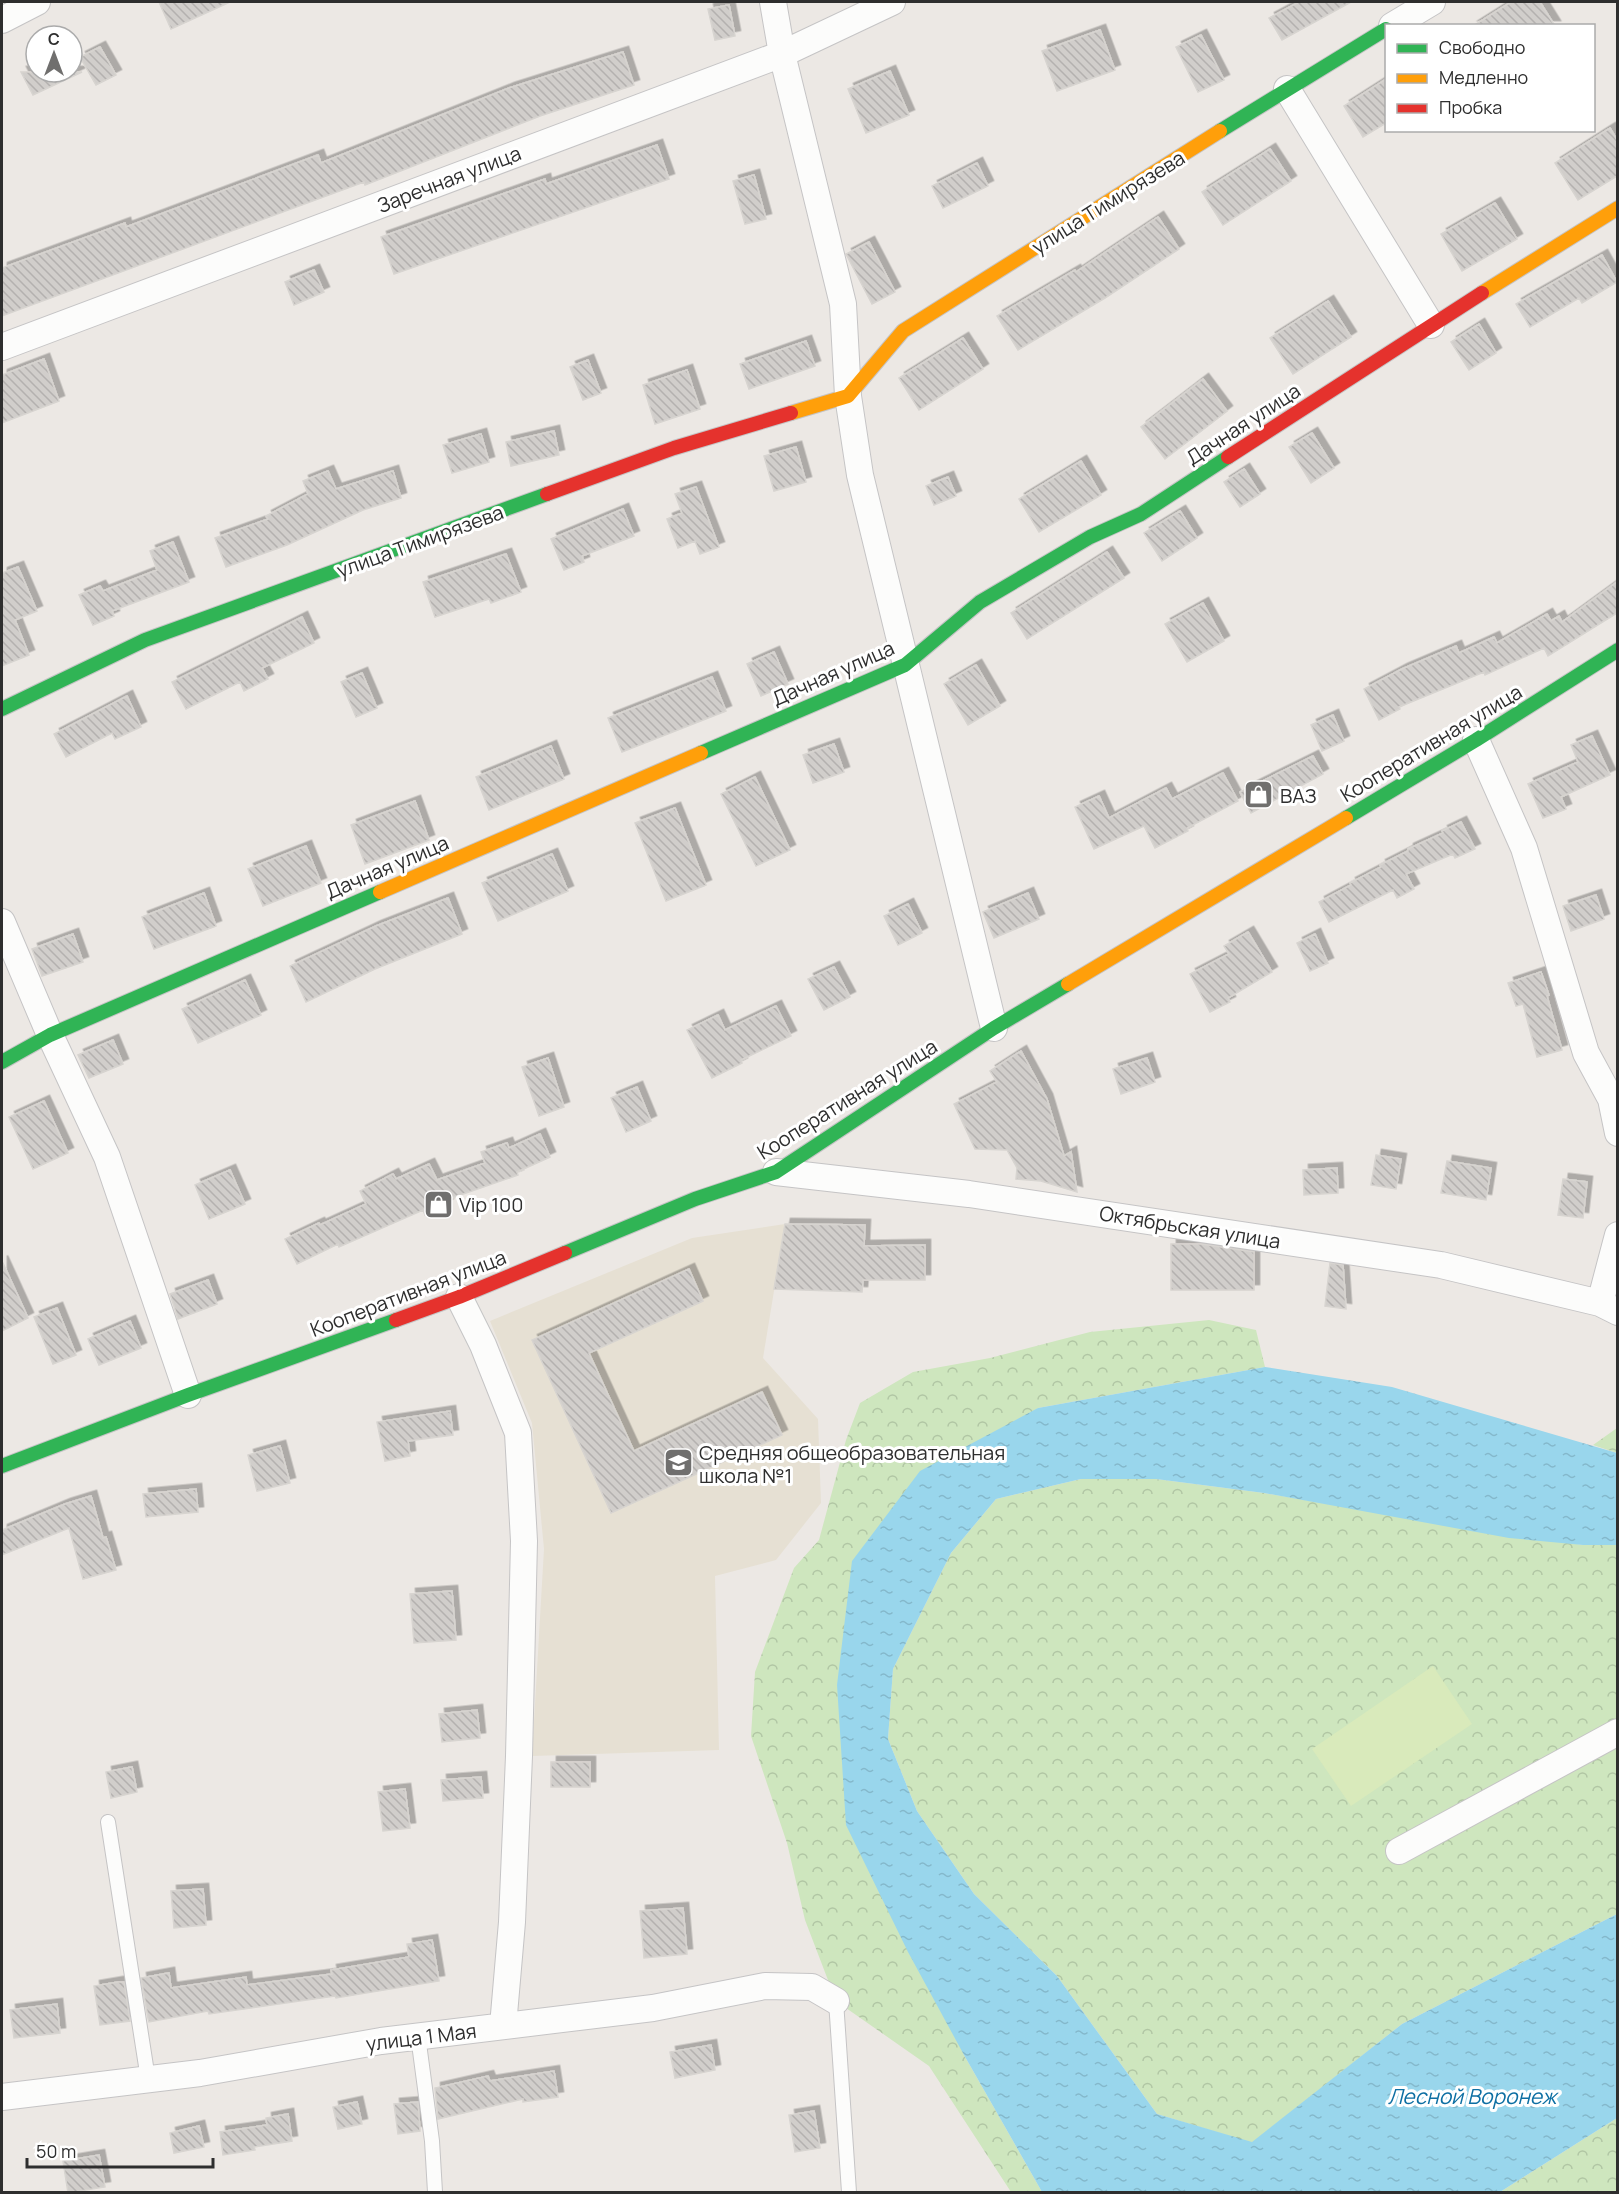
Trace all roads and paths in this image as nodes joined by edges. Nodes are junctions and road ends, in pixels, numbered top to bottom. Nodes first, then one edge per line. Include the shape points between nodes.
1 (37, 2) edge
2 (773, 2) edge
3 (892, 2) edge
4 (1432, 2) edge
5 (2, 20) edge
6 (1395, 24) edge
7 (1385, 30) edge
8 (782, 54) junction
9 (1287, 89) junction
10 (1617, 208) edge
11 (1431, 325) junction
12 (2, 347) edge
13 (848, 396) junction
14 (1617, 650) edge
15 (905, 664) junction
16 (2, 709) edge
17 (1476, 740) junction
18 (2, 922) edge
19 (994, 1028) junction
20 (50, 1035) junction
21 (2, 1062) edge
22 (1614, 1098) edge
23 (1617, 1133) edge
24 (776, 1172) junction
25 (1617, 1235) edge
26 (459, 1297) junction
27 (1609, 1307) edge
28 (188, 1395) junction
29 (2, 1466) edge
30 (1617, 1732) edge
31 (108, 1822) dead end
32 (1399, 1851) dead end
33 (836, 2001) joint
34 (503, 2026) junction
35 (418, 2036) junction
36 (148, 2079) junction
37 (2, 2097) edge
38 (435, 2193) edge
39 (849, 2193) edge

1 - 5 street
2 - 8 street
3 - 8 street, Заречная улица
4 - 6 street
7 - 9 street, улица Тимирязева
8 - 12 street, Заречная улица
8 - 13 street via 843,304
9 - 11 street
9 - 13 street, улица Тимирязева via 903,331
10 - 11 street, Дачная улица
11 - 15 street, Дачная улица via 1142,514 1090,537 980,602
13 - 15 street via 860,475
13 - 16 street, улица Тимирязева via 674,448 145,640
14 - 17 street, Кооперативная улица
15 - 19 street
15 - 20 street, Дачная улица
17 - 19 street, Кооперативная улица
17 - 22 street via 1524,848 1586,1053
18 - 20 street
19 - 24 street, Кооперативная улица
20 - 21 street, Дачная улица
20 - 28 street via 106,1157
22 - 23 street
24 - 26 street, Кооперативная улица via 694,1199
24 - 27 street, Октябрьская улица via 969,1194 1441,1265
25 - 27 street
26 - 28 street, Кооперативная улица
26 - 34 street via 518,1433 524,1541 522,1625 512,1922
28 - 29 street, Кооперативная улица
30 - 32 street
31 - 36 lane
33 - 34 street, улица 1 Мая via 812,1987 765,1986 652,2008
33 - 39 lane
34 - 35 street, улица 1 Мая
35 - 36 street, улица 1 Мая
35 - 38 lane
36 - 37 street, улица 1 Мая

